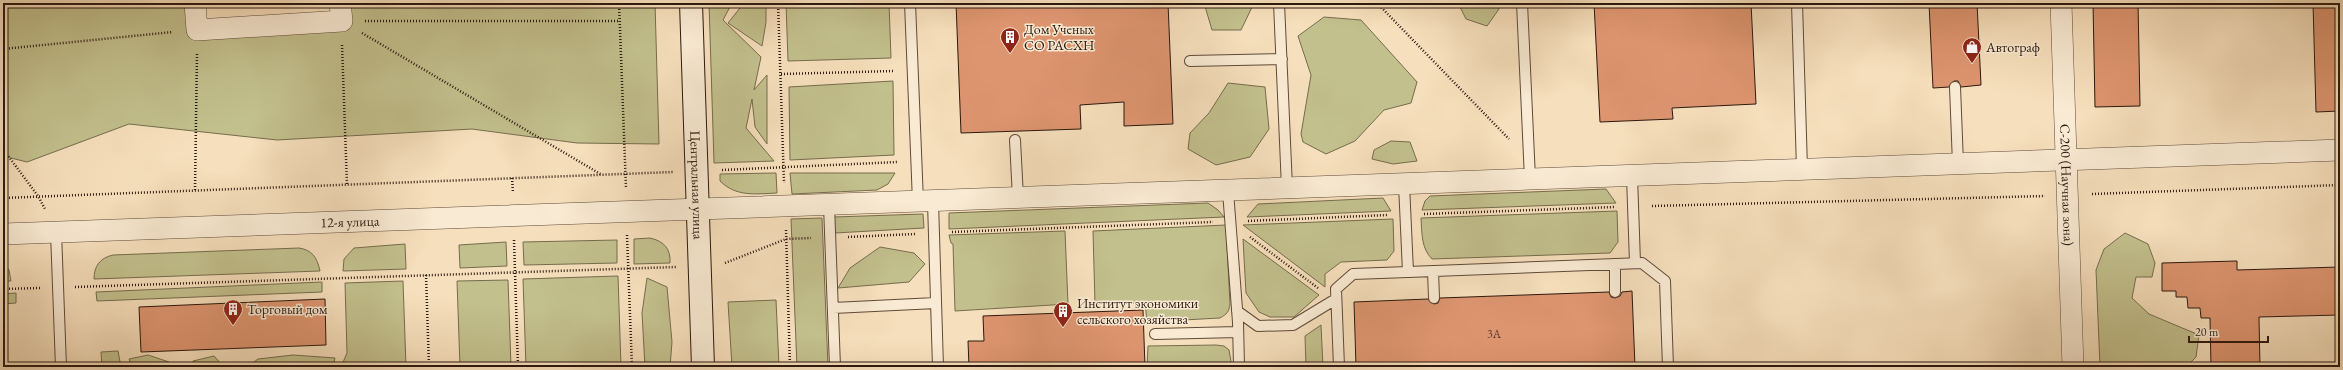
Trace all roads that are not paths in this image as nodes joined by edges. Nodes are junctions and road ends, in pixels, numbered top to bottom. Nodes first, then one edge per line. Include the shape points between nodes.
1 (195, 3) edge
2 (691, 3) edge
3 (910, 3) edge
4 (1279, 3) edge
5 (1522, 3) edge
6 (1797, 3) edge
7 (2061, 3) edge
8 (341, 12) edge
9 (1282, 59) junction
10 (1190, 61) dead end
11 (1955, 87) dead end
12 (1015, 140) dead end
13 (2340, 150) edge
14 (2066, 160) junction
15 (1958, 164) junction
16 (1530, 170) junction
17 (1802, 170) junction
18 (1632, 176) junction
19 (1404, 184) junction
20 (1287, 188) junction
21 (1228, 191) junction
22 (1018, 198) junction
23 (926, 202) junction
24 (829, 206) junction
25 (698, 210) junction
26 (56, 232) junction
27 (3, 234) edge
28 (1635, 263) junction
29 (1615, 264) junction
30 (1433, 271) junction
31 (1408, 272) junction
32 (1615, 292) dead end
33 (1434, 298) dead end
34 (1336, 299) junction
35 (936, 303) junction
36 (833, 308) junction
37 (1237, 311) junction
38 (1238, 332) junction
39 (1154, 334) dead end
40 (61, 367) edge
41 (703, 367) edge
42 (835, 367) edge
43 (938, 367) edge
44 (1239, 367) edge
45 (1339, 367) edge
46 (1668, 367) edge
47 (2073, 367) edge

1 - 8 street via 197,30
2 - 25 main road, Центральная улица
3 - 23 lane via 917,161
4 - 9 lane
5 - 16 lane
6 - 17 lane
7 - 14 street, С-200 (Научная зона)
9 - 10 lane
9 - 20 lane
11 - 15 lane
12 - 22 lane
13 - 14 street, 12-я улица
14 - 15 street, 12-я улица
14 - 47 street, С-200 (Научная зона)
15 - 17 street, 12-я улица
16 - 18 street, 12-я улица
16 - 19 street, 12-я улица
17 - 18 street, 12-я улица
18 - 28 lane
19 - 20 street, 12-я улица
19 - 31 lane
20 - 21 street, 12-я улица
21 - 22 street, 12-я улица
21 - 37 lane
22 - 23 street, 12-я улица
23 - 24 street, 12-я улица
23 - 35 lane via 934,233
24 - 25 street, 12-я улица
24 - 36 lane
25 - 26 street, 12-я улица
25 - 41 main road, Центральная улица
26 - 27 street, 12-я улица
26 - 40 lane
28 - 29 lane
28 - 46 lane via 1642,263 1665,281
29 - 30 lane
29 - 32 lane
30 - 31 lane
30 - 33 lane
31 - 34 lane via 1353,274 1336,289
34 - 37 lane via 1293,325 1258,326
34 - 45 lane
35 - 36 lane
35 - 43 lane
36 - 42 lane
37 - 38 lane
38 - 39 lane
38 - 44 lane

